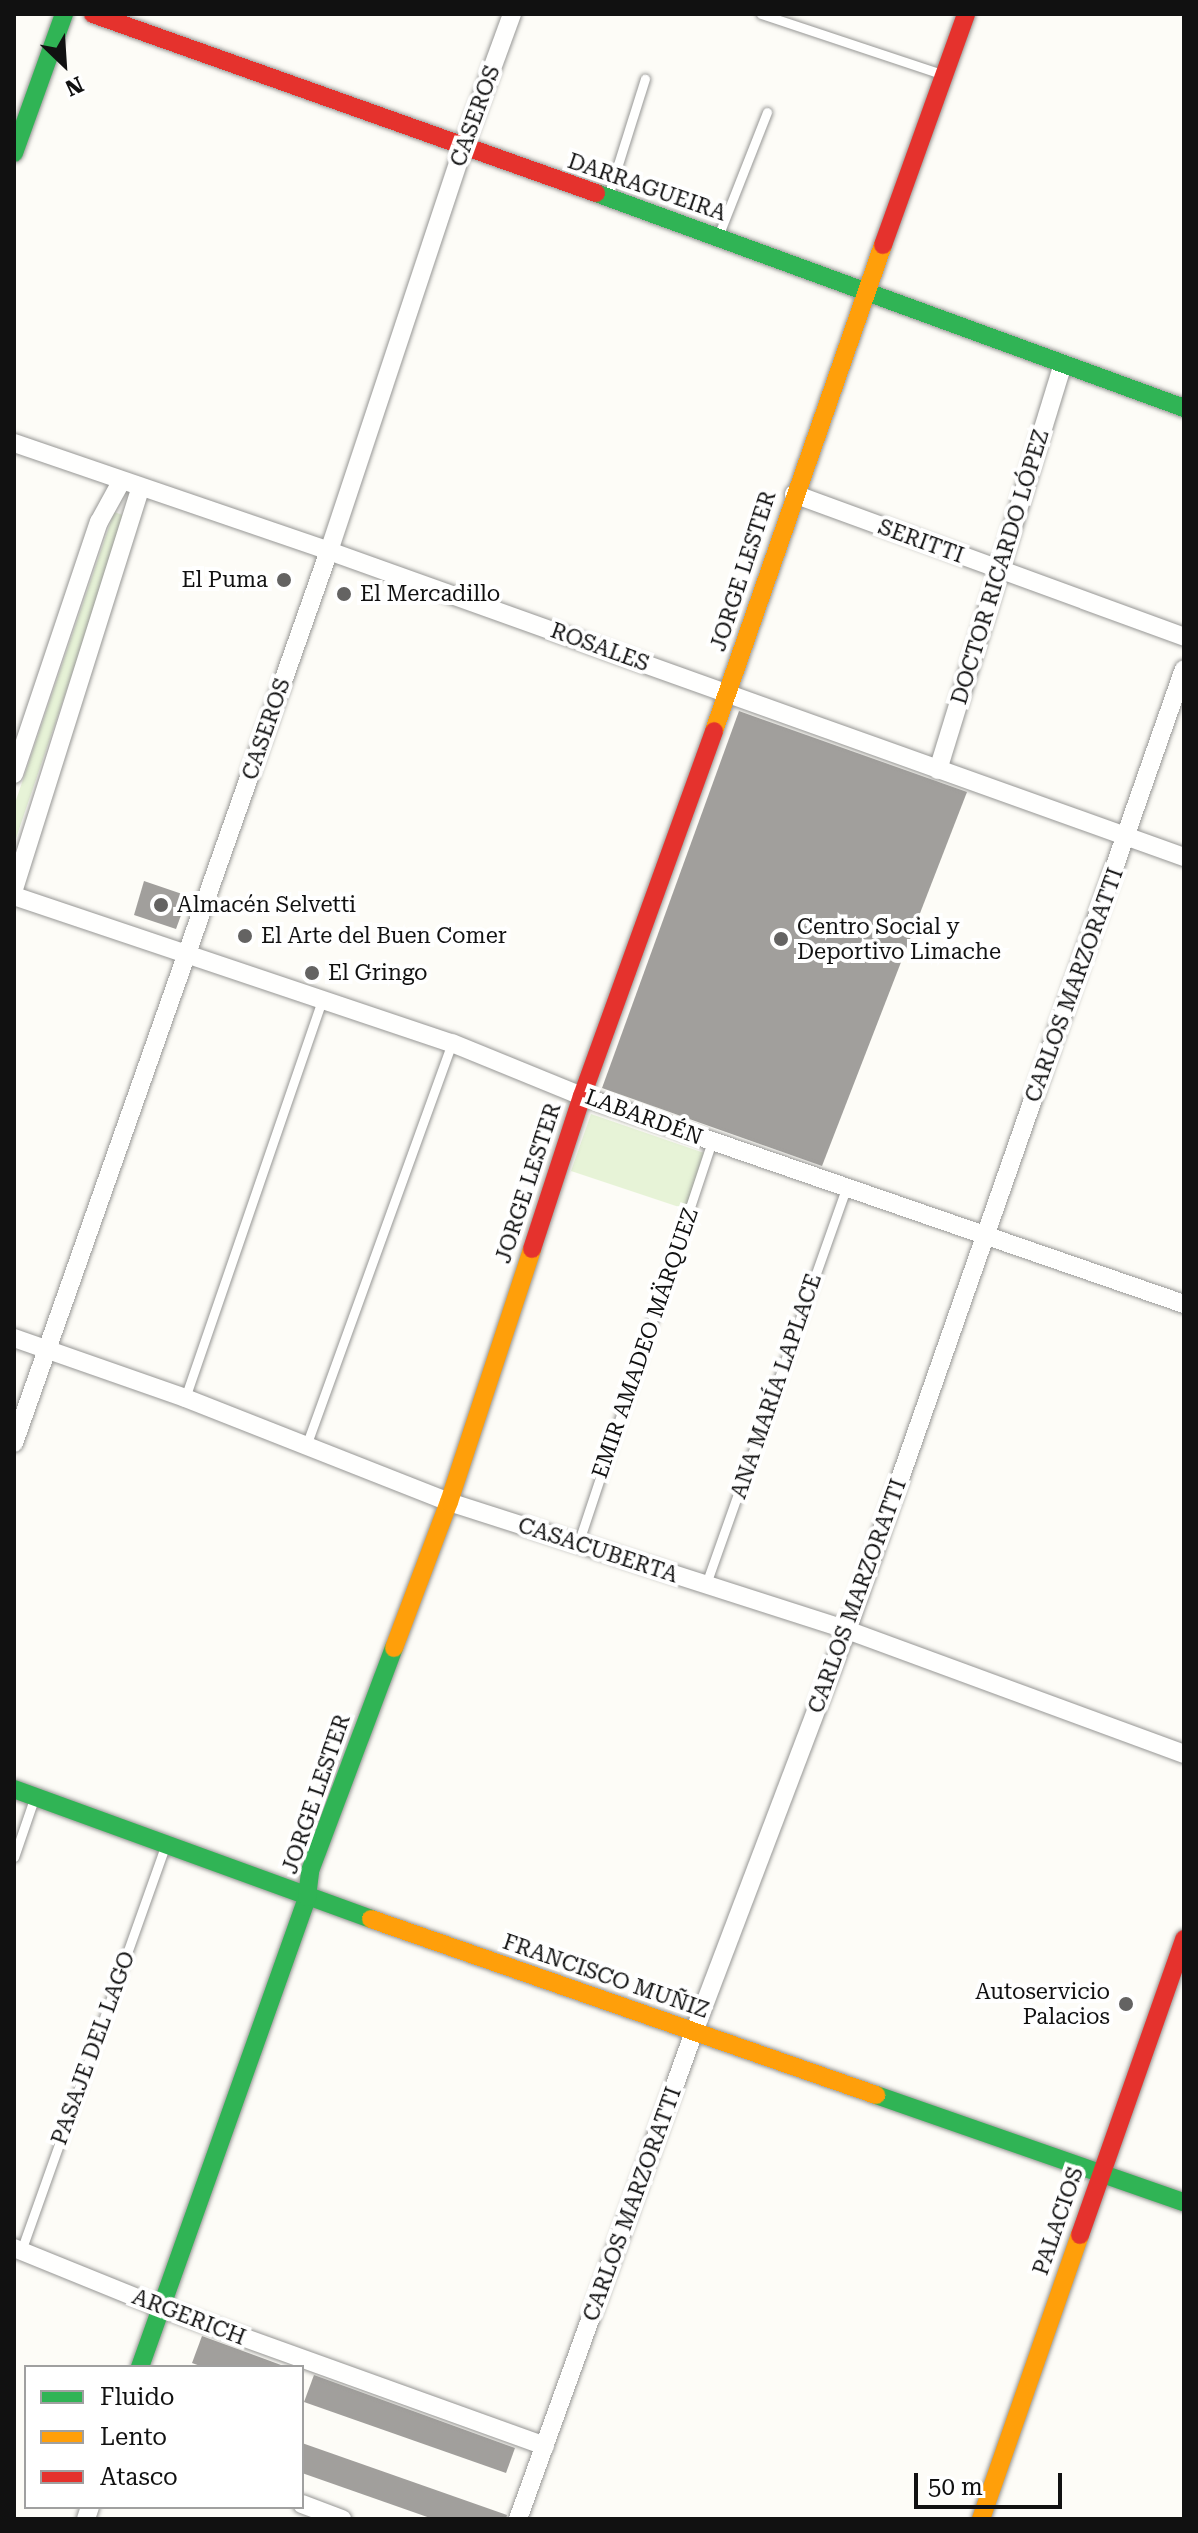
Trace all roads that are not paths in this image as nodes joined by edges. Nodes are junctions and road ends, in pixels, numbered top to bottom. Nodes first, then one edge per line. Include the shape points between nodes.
1 (64, 14) edge
2 (93, 14) edge
3 (512, 14) edge
4 (761, 14) edge
5 (966, 14) edge
6 (944, 75) junction
7 (645, 79) dead end
8 (767, 112) dead end
9 (463, 148) junction
10 (14, 153) edge
11 (607, 199) junction
12 (718, 237) junction
13 (867, 290) junction
14 (1063, 364) junction
15 (1184, 408) edge
16 (14, 443) edge
17 (121, 482) junction
18 (140, 489) junction
19 (794, 494) junction
20 (329, 551) junction
21 (999, 570) junction
22 (1184, 637) edge
23 (1184, 669) edge
24 (728, 693) junction
25 (938, 770) junction
26 (14, 774) edge
27 (1127, 837) junction
28 (1184, 857) edge
29 (14, 889) edge
30 (14, 896) edge
31 (187, 953) junction
32 (322, 999) junction
33 (452, 1043) junction
34 (582, 1096) junction
35 (712, 1142) junction
36 (846, 1188) junction
37 (985, 1236) junction
38 (1184, 1304) edge
39 (14, 1338) edge
40 (47, 1350) junction
41 (185, 1398) junction
42 (14, 1443) edge
43 (306, 1446) junction
44 (449, 1502) junction
45 (578, 1544) junction
46 (705, 1585) junction
47 (847, 1630) junction
48 (1184, 1754) edge
49 (14, 1789) edge
50 (34, 1797) junction
51 (165, 1845) junction
52 (14, 1857) edge
53 (307, 1897) junction
54 (1184, 1939) edge
55 (694, 2032) junction
56 (1100, 2172) junction
57 (1184, 2202) edge
58 (18, 2250) edge
59 (162, 2308) junction
60 (141, 2365) edge
61 (545, 2446) junction
62 (304, 2505) edge
63 (342, 2519) edge
64 (518, 2519) edge
65 (981, 2519) edge

1 - 10 street
2 - 9 street, DARRAGUEIRA
3 - 9 street, CASEROS
4 - 6 lane
5 - 6 street, JORGE LESTER
6 - 13 street, JORGE LESTER
7 - 11 lane
8 - 12 lane
9 - 11 street, DARRAGUEIRA
9 - 20 street, CASEROS
11 - 12 street, DARRAGUEIRA
12 - 13 street, DARRAGUEIRA
13 - 14 street, DARRAGUEIRA
13 - 19 street, JORGE LESTER
14 - 15 street, DARRAGUEIRA
14 - 21 street, DOCTOR RICARDO LÓPEZ
16 - 17 street, ROSALES
17 - 18 street, ROSALES
17 - 26 street via 99,522
18 - 20 street, ROSALES
18 - 29 street
19 - 21 street, SERITTI
19 - 24 street, JORGE LESTER
20 - 24 street, ROSALES
20 - 31 street, CASEROS
21 - 22 street, SERITTI
21 - 25 street, DOCTOR RICARDO LÓPEZ
23 - 27 street, CARLOS MARZORATTI
24 - 25 street, ROSALES
24 - 34 street, JORGE LESTER
25 - 27 street, ROSALES
27 - 28 street, ROSALES
27 - 37 street, CARLOS MARZORATTI
30 - 31 street, LABARDÉN
31 - 32 street, LABARDÉN
31 - 40 street, CASEROS
32 - 33 street, LABARDÉN
32 - 41 lane
33 - 34 street, LABARDÉN
33 - 43 lane
34 - 35 street, LABARDÉN
34 - 44 street, JORGE LESTER
35 - 36 street, LABARDÉN
35 - 45 lane, EMIR AMADEO MÄRQUEZ
36 - 37 street, LABARDÉN
36 - 46 lane, ANA MARÍA LAPLACE
37 - 38 street, LABARDÉN
37 - 47 street, CARLOS MARZORATTI
39 - 40 street, CASACUBERTA
40 - 41 street, CASACUBERTA
40 - 42 street, CASEROS
41 - 43 street, CASACUBERTA
43 - 44 street, CASACUBERTA
44 - 45 street, CASACUBERTA
44 - 53 street, JORGE LESTER via 310,1871
45 - 46 street, CASACUBERTA
46 - 47 street, CASACUBERTA
47 - 48 street, CASACUBERTA
47 - 55 street, CARLOS MARZORATTI
49 - 50 street, FRANCISCO MUÑIZ
50 - 51 street, FRANCISCO MUÑIZ
50 - 52 lane
51 - 53 street, FRANCISCO MUÑIZ
51 - 58 lane, PASAJE DEL LAGO
53 - 55 street, FRANCISCO MUÑIZ
53 - 59 street, JORGE LESTER
54 - 56 street, PALACIOS
55 - 56 street, FRANCISCO MUÑIZ
55 - 61 street, CARLOS MARZORATTI
56 - 57 street, FRANCISCO MUÑIZ
56 - 65 street, PALACIOS
58 - 59 street, ARGERICH
59 - 60 street, JORGE LESTER
59 - 61 street, ARGERICH
61 - 64 street, CARLOS MARZORATTI
62 - 63 street

